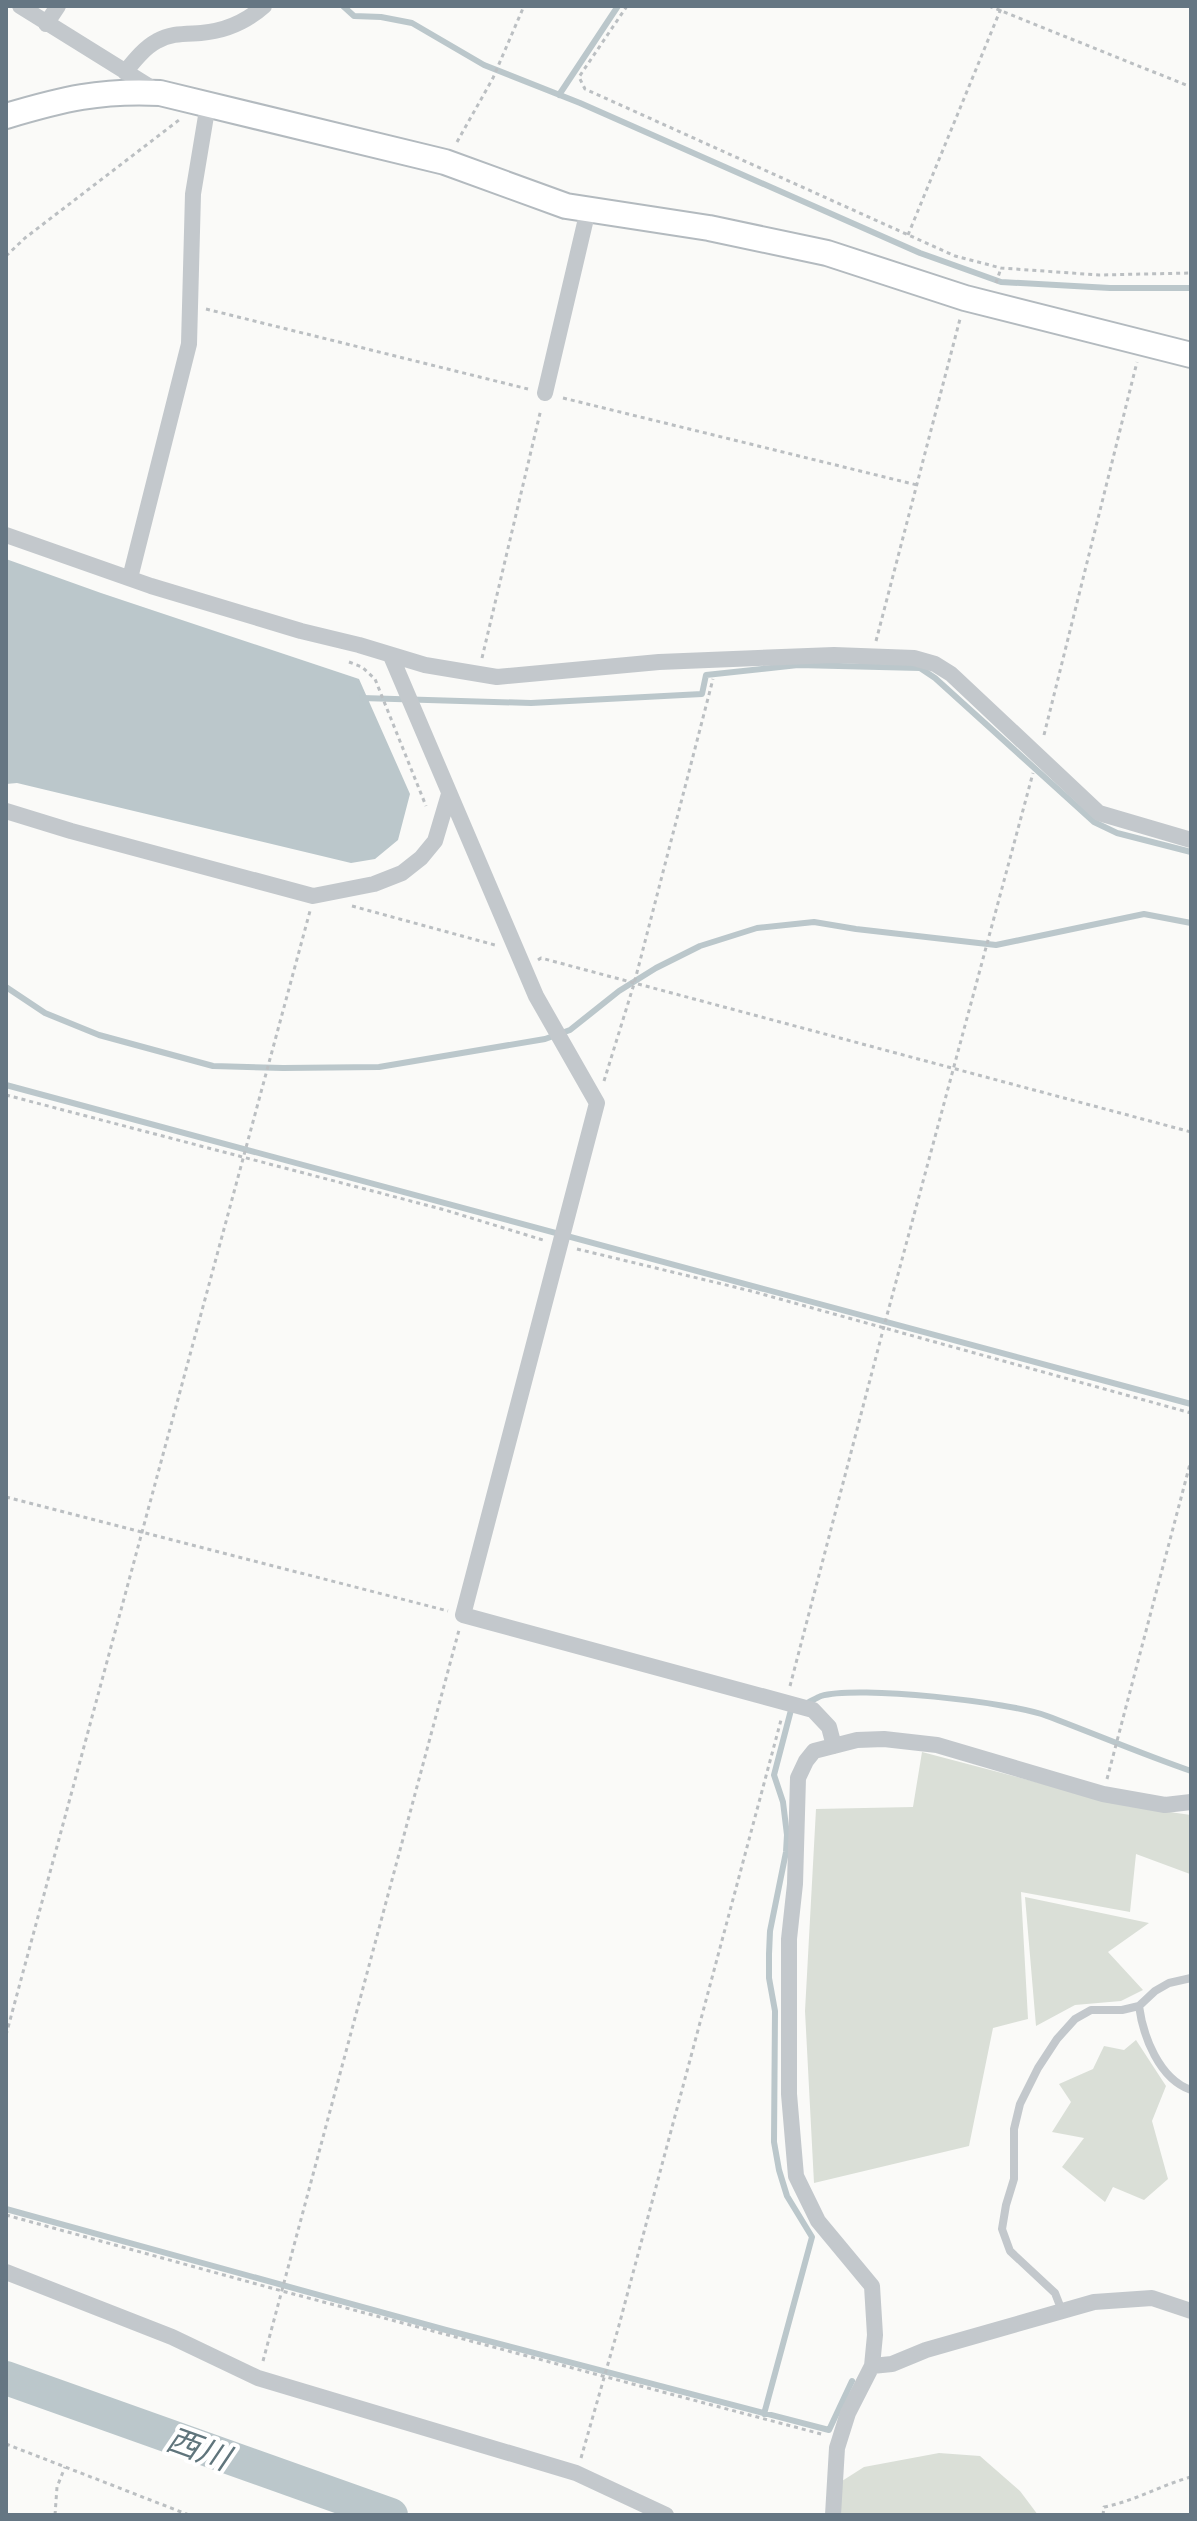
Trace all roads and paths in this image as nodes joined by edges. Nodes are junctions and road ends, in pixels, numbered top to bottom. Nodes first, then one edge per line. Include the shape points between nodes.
1 (20, 6) edge
2 (58, 6) edge
3 (264, 6) edge
4 (524, 6) edge
5 (627, 6) edge
6 (989, 6) edge
7 (1002, 8) edge
8 (46, 24) junction
9 (125, 72) junction
10 (1191, 87) edge
11 (160, 93) junction
12 (205, 104) junction
13 (6, 116) edge
14 (445, 162) junction
15 (588, 210) junction
16 (908, 235) junction
17 (6, 256) edge
18 (1191, 273) edge
19 (965, 298) junction
20 (1144, 344) junction
21 (1191, 355) edge
22 (545, 393) joint
23 (6, 535) edge
24 (130, 578) junction
25 (391, 656) junction
26 (875, 656) junction
27 (337, 658) dead end
28 (718, 660) junction
29 (479, 674) junction
30 (1038, 757) junction
31 (449, 794) junction
32 (6, 811) edge
33 (438, 832) junction
34 (1190, 837) edge
35 (313, 896) junction
36 (520, 958) junction
37 (634, 984) junction
38 (954, 1070) junction
39 (6, 1095) edge
40 (597, 1103) junction
41 (1191, 1132) edge
42 (241, 1158) junction
43 (559, 1245) junction
44 (883, 1330) junction
45 (1191, 1413) edge
46 (1191, 1460) edge
47 (6, 1497) edge
48 (140, 1531) junction
49 (463, 1615) junction
50 (786, 1701) junction
51 (834, 1746) junction
52 (1103, 1794) junction
53 (1191, 1802) edge
54 (1191, 1978) edge
55 (1139, 2006) junction
56 (6, 2035) edge
57 (1191, 2090) edge
58 (6, 2215) edge
59 (6, 2272) edge
60 (282, 2291) junction
61 (1062, 2311) junction
62 (1191, 2311) edge
63 (872, 2366) junction
64 (604, 2377) junction
65 (258, 2378) junction
66 (839, 2441) junction
67 (6, 2444) edge
68 (65, 2467) junction
69 (576, 2473) junction
70 (1191, 2477) edge
71 (55, 2515) edge
72 (189, 2515) edge
73 (666, 2515) edge
74 (833, 2515) edge
75 (1103, 2515) edge

1 - 8 street
2 - 8 street
3 - 9 street via 232,27 173,34 155,42
4 - 14 path via 493,78
5 - 16 path via 579,77 585,89
6 - 7 path
7 - 10 path
7 - 16 path
8 - 9 street
9 - 11 street
11 - 12 street
11 - 13 street via 70,97
12 - 14 street
12 - 17 path
12 - 24 street via 193,194 189,344
14 - 15 street
15 - 19 street via 827,253
15 - 22 street
16 - 18 path via 955,256 1001,268 1099,275
19 - 20 street
19 - 26 path
20 - 21 street
20 - 30 path
22 - 29 path
23 - 24 street
24 - 25 street
25 - 29 street
25 - 31 street
26 - 28 street
26 - 30 street via 935,664
27 - 33 path via 362,667 375,679
28 - 29 street via 497,677
28 - 37 path
30 - 34 street via 1099,813
30 - 38 path
31 - 33 street
31 - 36 street
32 - 35 street
33 - 35 street via 421,858 402,873
35 - 36 path
35 - 42 path
36 - 37 path via 541,958
36 - 40 street
37 - 38 path
37 - 40 path
38 - 41 path
38 - 44 path
39 - 42 path
40 - 43 street
42 - 43 path
42 - 48 path
43 - 44 path via 751,1291
43 - 49 street
44 - 45 path
44 - 50 path
46 - 52 path
47 - 48 path
48 - 49 path
48 - 56 path
49 - 50 street
49 - 60 path
50 - 51 street via 813,1710 829,1727
50 - 64 path
51 - 52 street via 884,1739 937,1745
51 - 63 street via 814,1751 798,1778 789,1939 789,2094 796,2176 818,2221 872,2286
52 - 53 street via 1165,1805
54 - 55 lane via 1169,1983
55 - 57 lane via 1152,2052 1175,2080
55 - 61 lane via 1091,2010 1075,2019 1038,2068 1020,2104 1014,2179 1002,2229 1010,2251 1055,2293
58 - 60 path
59 - 65 street via 172,2337
60 - 64 path
60 - 65 path
61 - 62 street via 1094,2302 1152,2298
61 - 63 street
63 - 66 street
64 - 66 path
64 - 69 path
65 - 69 street
66 - 74 street
67 - 68 path
68 - 71 path
68 - 72 path
69 - 73 street
70 - 75 path via 1104,2507

